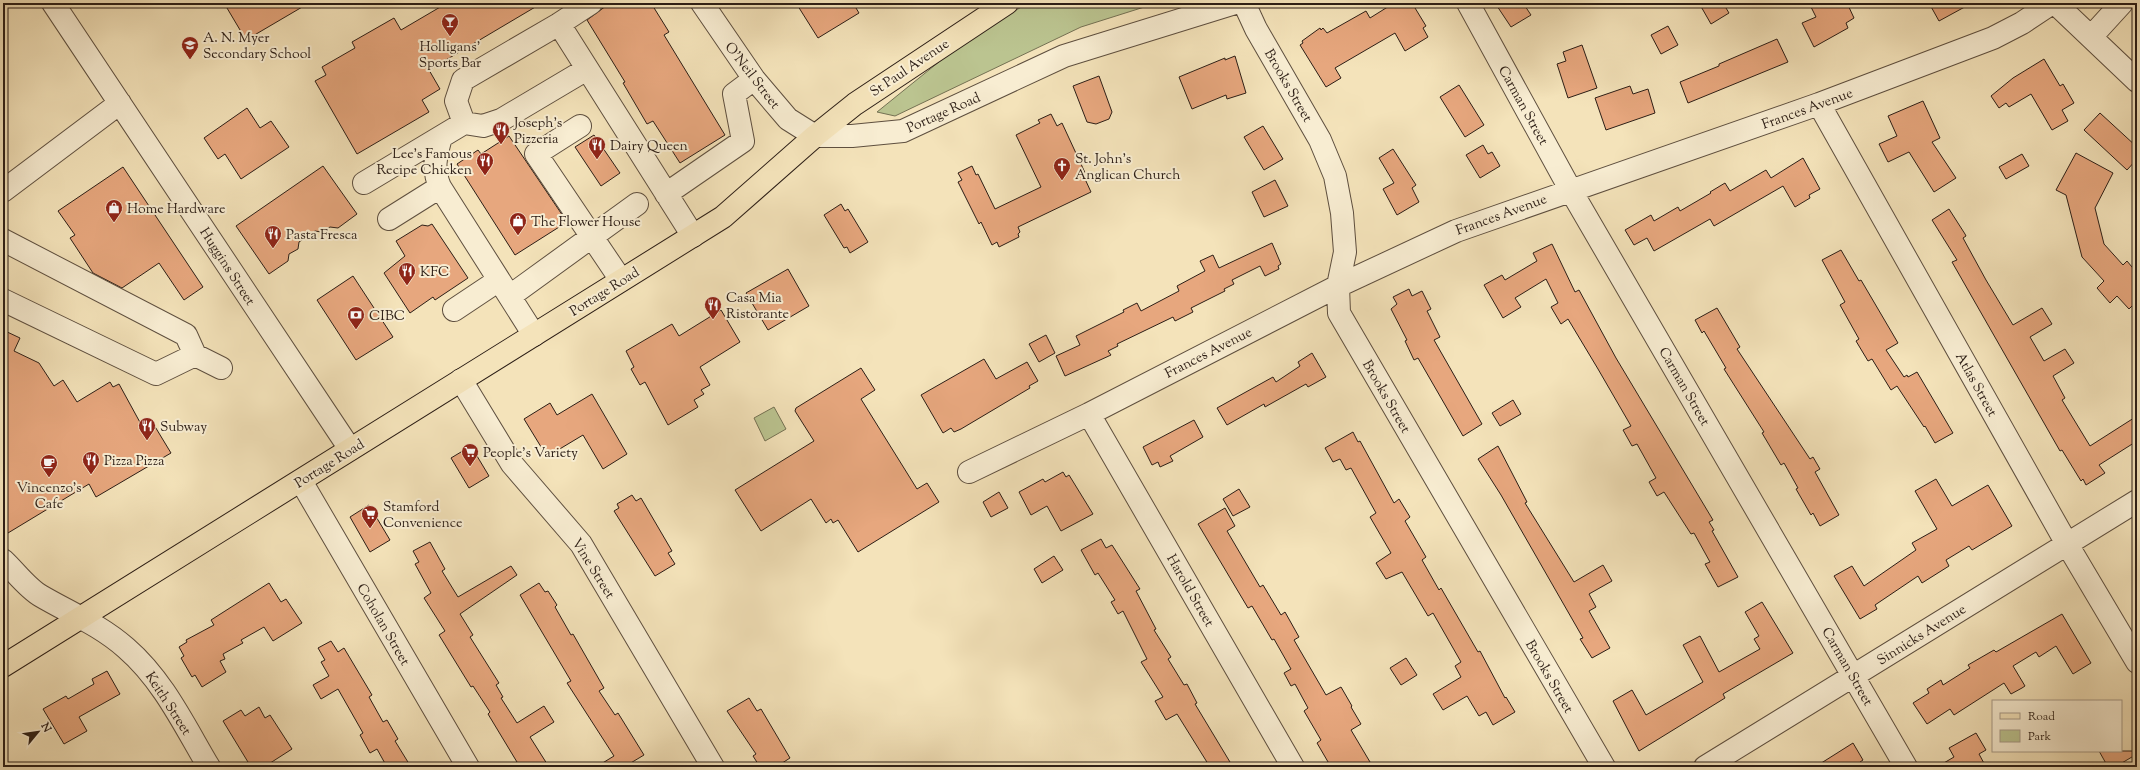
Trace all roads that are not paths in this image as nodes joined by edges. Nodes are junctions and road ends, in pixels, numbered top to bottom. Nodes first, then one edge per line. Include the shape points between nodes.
1 (53, 3) edge
2 (591, 3) edge
3 (702, 3) edge
4 (1007, 3) edge
5 (1235, 3) edge
6 (1244, 3) edge
7 (1468, 3) edge
8 (2052, 3) edge
9 (2055, 3) edge
10 (2122, 3) edge
11 (559, 24) junction
12 (2091, 37) junction
13 (587, 69) junction
14 (754, 79) junction
15 (2137, 81) edge
16 (120, 103) junction
17 (1819, 104) junction
18 (464, 123) junction
19 (580, 126) dead end
20 (815, 136) junction
21 (441, 137) junction
22 (364, 183) dead end
23 (440, 187) junction
24 (1570, 189) junction
25 (3, 191) edge
26 (666, 194) junction
27 (637, 204) dead end
28 (389, 219) dead end
29 (593, 236) junction
30 (693, 236) junction
31 (3, 240) edge
32 (621, 280) junction
33 (1338, 286) junction
34 (504, 288) junction
35 (3, 300) edge
36 (454, 310) dead end
37 (534, 334) junction
38 (195, 355) junction
39 (221, 368) dead end
40 (461, 380) junction
41 (1089, 414) junction
42 (350, 449) junction
43 (969, 472) dead end
44 (301, 481) junction
45 (2137, 501) edge
46 (2067, 544) junction
47 (3, 560) edge
48 (84, 617) junction
49 (2137, 662) edge
50 (3, 666) edge
51 (1853, 675) junction
52 (209, 767) edge
53 (468, 767) edge
54 (713, 767) edge
55 (1293, 767) edge
56 (1604, 767) edge
57 (1705, 767) edge
58 (1906, 767) edge

1 - 16 street, Huggins Street
2 - 11 street
3 - 14 street, O'Neil Street
4 - 20 main road, St Paul Avenue via 899,74
5 - 20 street, Portage Road via 1064,56 903,130 852,136
6 - 33 street, Brooks Street via 1256,29 1320,140 1335,176 1342,213 1345,252
7 - 24 street, Carman Street
8 - 17 street, Frances Avenue via 2022,23 1992,38
9 - 12 street
10 - 12 street
11 - 13 street
11 - 18 street via 463,80 456,101
12 - 15 street
13 - 18 street via 500,120 483,126
13 - 26 street
14 - 20 street, O'Neil Street via 788,119
14 - 26 street via 734,94 743,141
16 - 25 street
16 - 42 street, Huggins Street
17 - 24 street, Frances Avenue
17 - 46 street, Atlas Street
18 - 21 street
19 - 29 street via 536,154
20 - 30 main road, Portage Road via 723,217
21 - 22 street
21 - 23 street via 435,161 435,175
23 - 28 street
23 - 34 street
24 - 33 street, Frances Avenue via 1456,230
24 - 51 street, Carman Street
26 - 30 street
27 - 29 street
29 - 32 street
29 - 34 street
30 - 32 main road, Portage Road
31 - 38 street via 186,335
32 - 37 main road, Portage Road
33 - 41 street, Frances Avenue
33 - 56 street, Brooks Street via 1339,313
34 - 36 street
34 - 37 street
35 - 38 street via 156,374
37 - 40 main road, Portage Road
38 - 39 street
40 - 42 main road, Portage Road
40 - 54 street, Vine Street via 512,464 581,544
41 - 43 street, Frances Avenue
41 - 55 street, Harold Street
42 - 44 main road, Portage Road
44 - 48 main road, Portage Road
44 - 53 street, Coholan Street
45 - 46 street, Sinnicks Avenue
46 - 49 street, Atlas Street
46 - 51 street, Sinnicks Avenue
47 - 48 street, Keith Street via 39,595
48 - 50 main road, Portage Road
48 - 52 street, Keith Street via 125,647 160,684
51 - 57 street, Sinnicks Avenue
51 - 58 street, Carman Street

